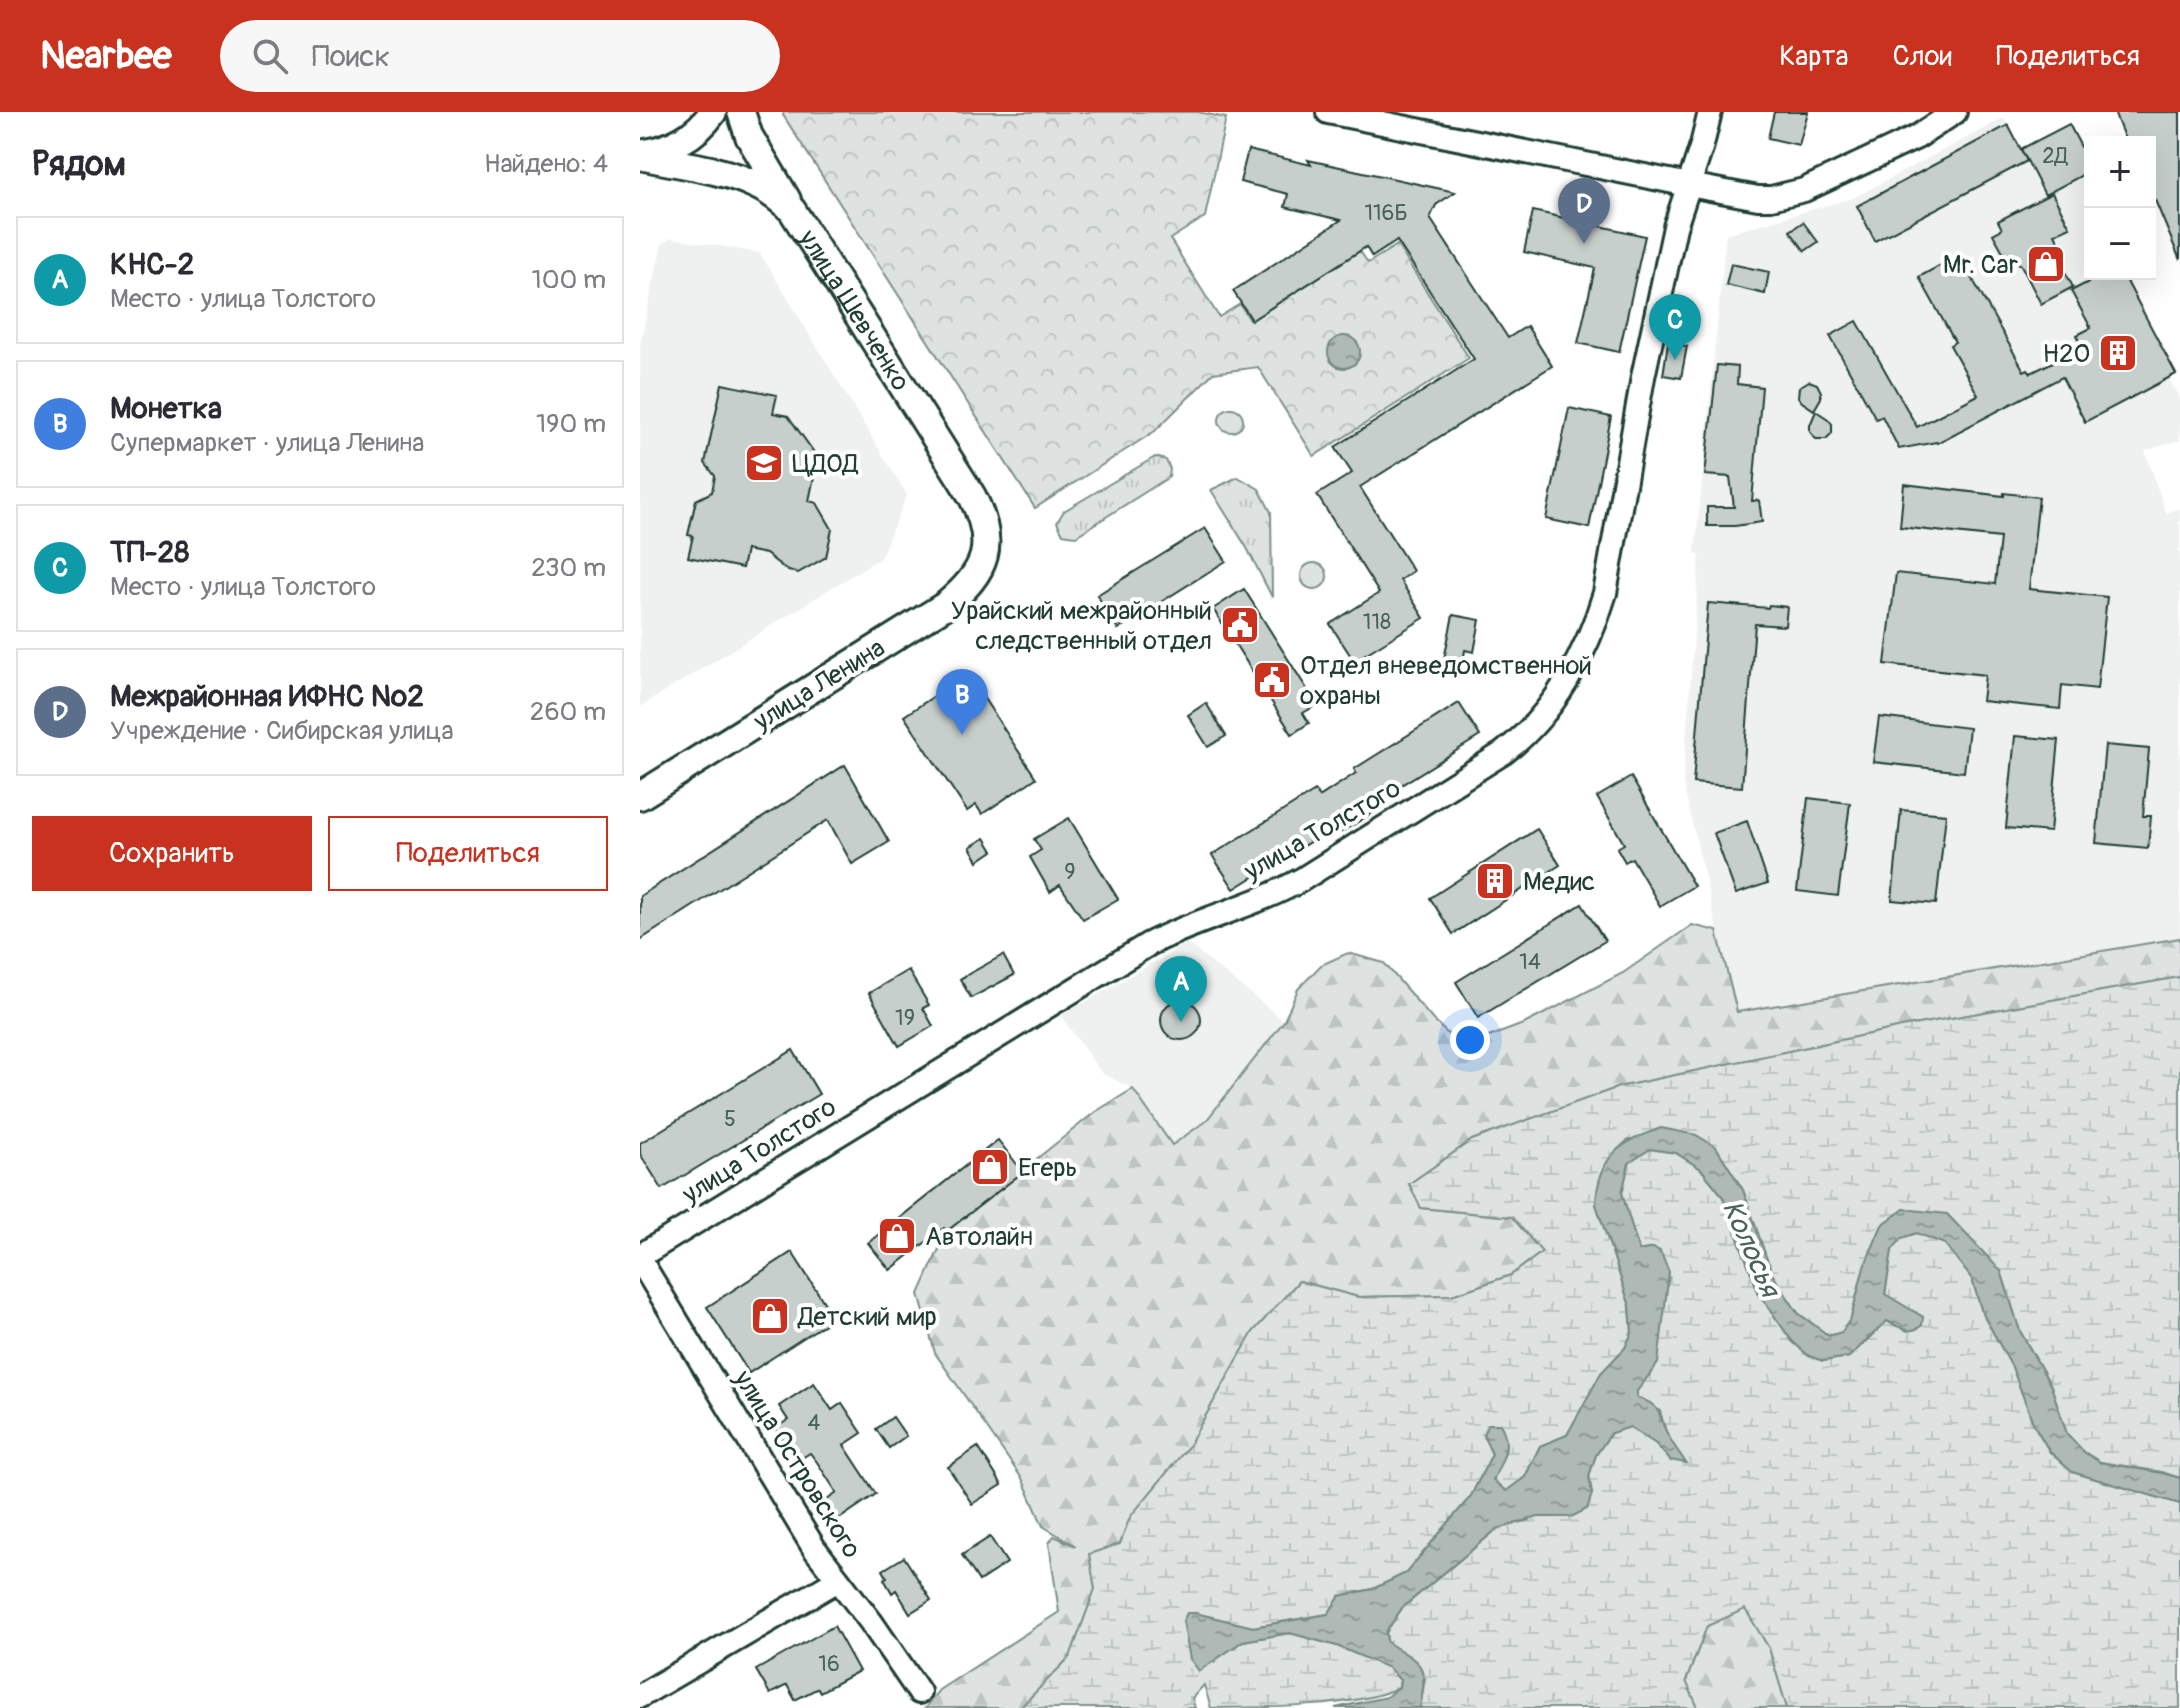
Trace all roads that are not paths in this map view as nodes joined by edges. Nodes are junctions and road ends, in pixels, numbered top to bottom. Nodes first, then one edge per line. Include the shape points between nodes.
1 (713, 112) edge
2 (741, 112) edge
3 (1328, 112) edge
4 (1710, 112) edge
5 (1955, 112) edge
6 (1444, 123) edge
7 (640, 155) edge
8 (1689, 185) junction
9 (792, 210) junction
10 (984, 557) joint
11 (640, 796) edge
12 (640, 1258) edge
13 (838, 1580) junction
14 (919, 1692) dead end
15 (640, 1696) edge

1 - 7 main road via 687,138
2 - 9 main road
3 - 6 street
4 - 8 street, улица Толстого
5 - 8 street via 1917,137 1786,196 1758,198
6 - 8 street
7 - 9 main road, улица Шевченко via 752,183
8 - 12 street, улица Толстого via 1643,377 1605,593 1590,635 1540,720 1503,753 1289,887 1149,944
9 - 10 main road, улица Шевченко via 972,496 983,517
10 - 11 main road, улица Ленина via 977,573 946,605
12 - 13 street, улица Островского via 781,1495
13 - 14 street, улица Островского
13 - 15 street

